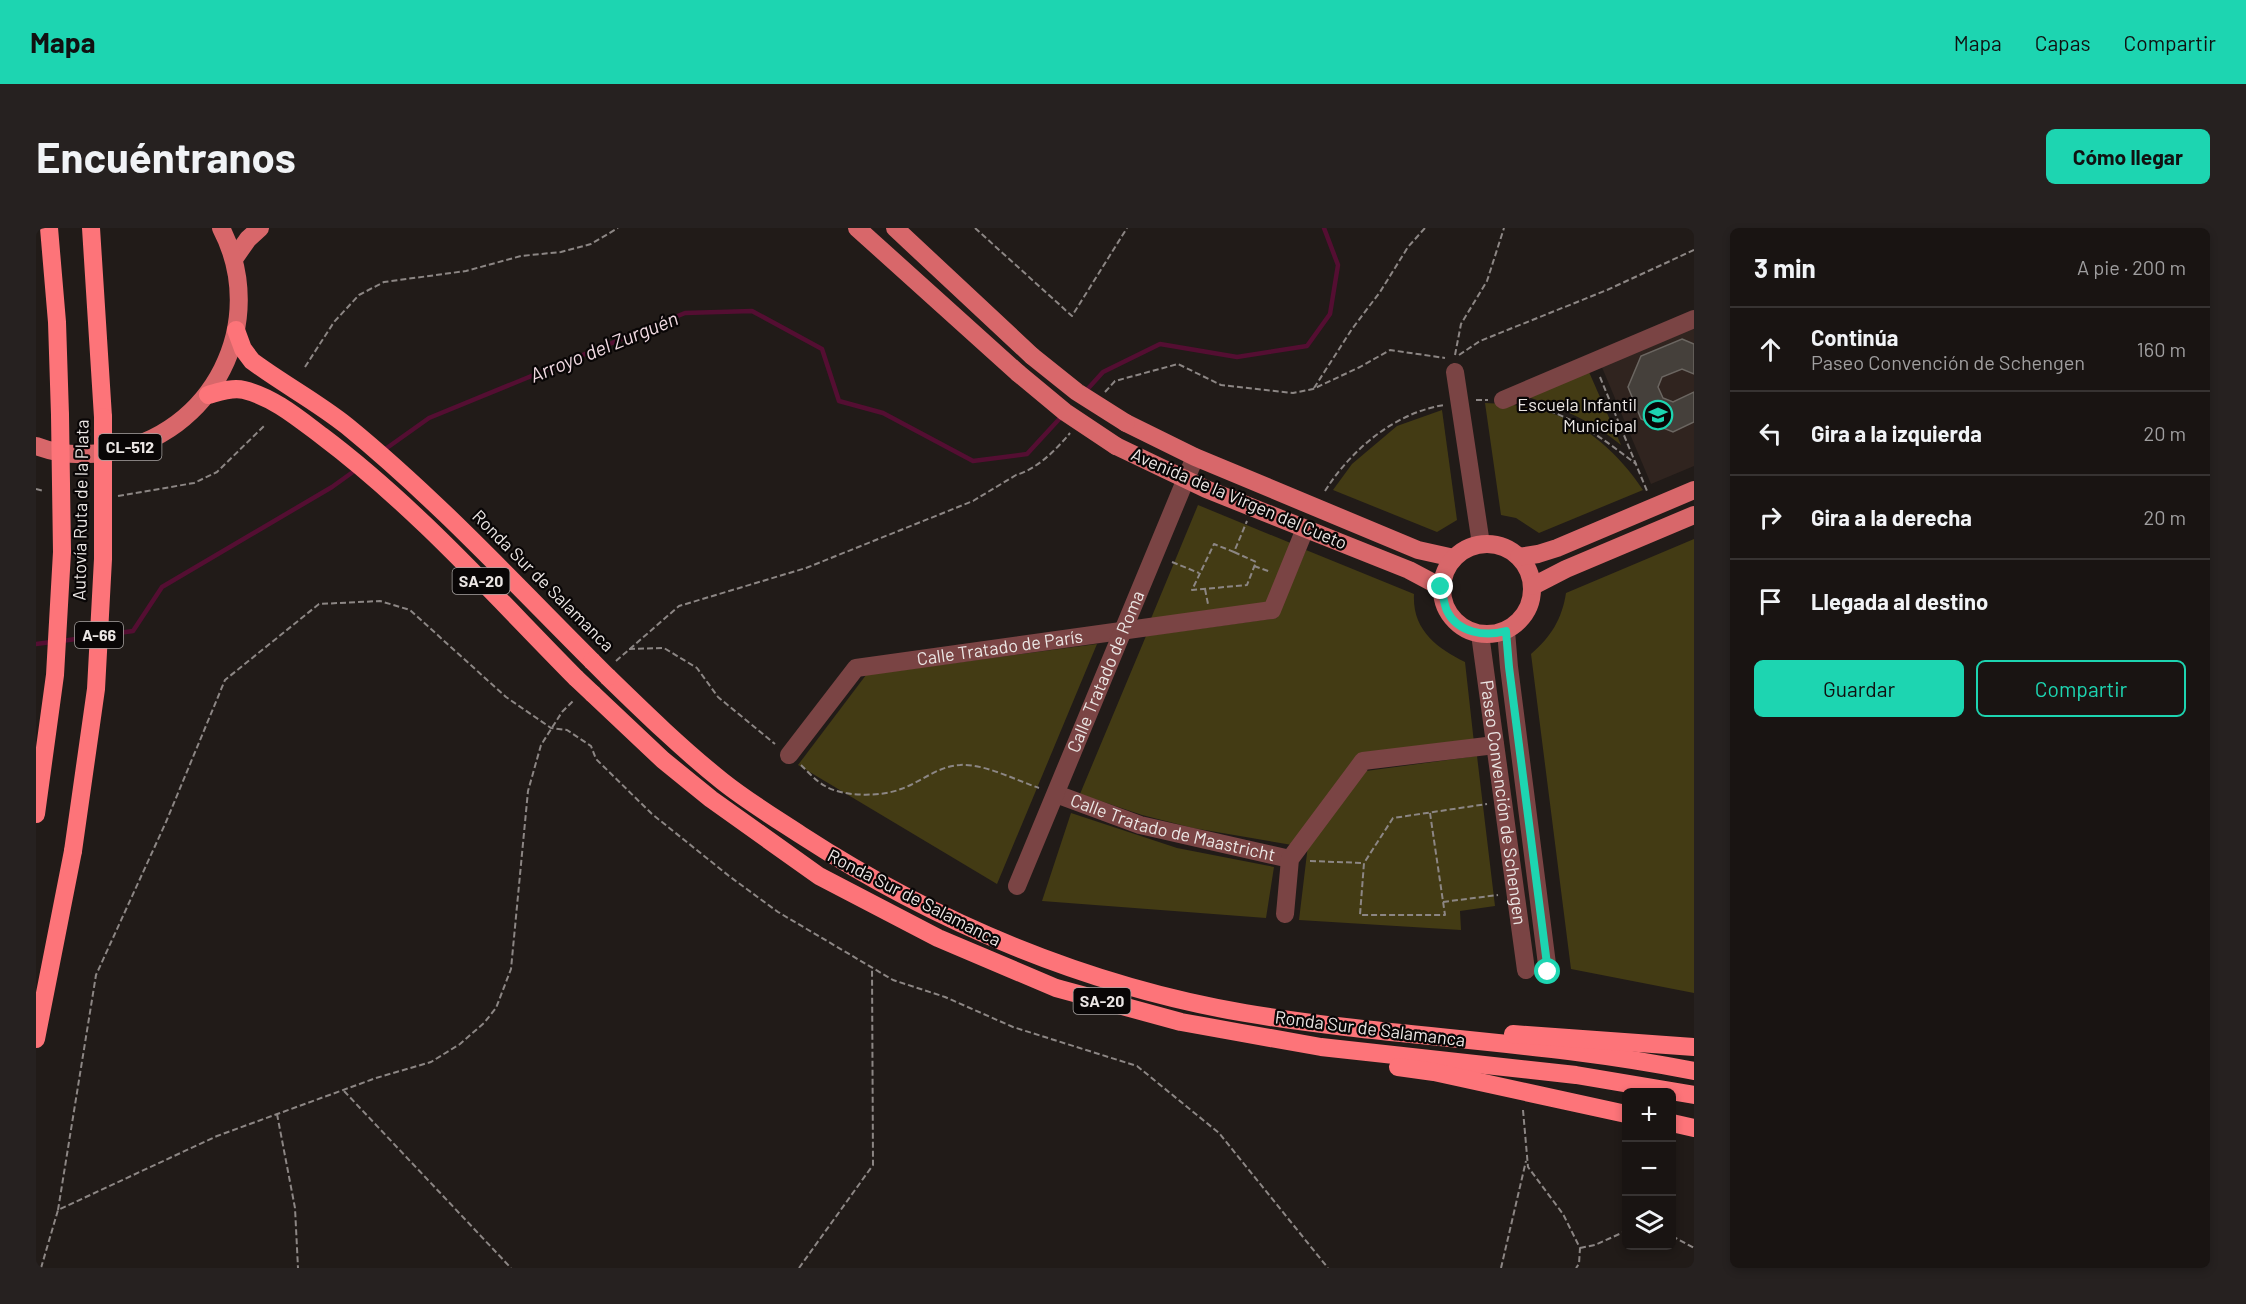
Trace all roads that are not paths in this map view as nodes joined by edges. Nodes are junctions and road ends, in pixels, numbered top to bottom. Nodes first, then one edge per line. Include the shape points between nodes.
1 (49, 228) edge
2 (91, 228) edge
3 (221, 228) edge
4 (260, 228) edge
5 (858, 228) edge
6 (895, 228) edge
7 (234, 259) junction
8 (1694, 319) edge
9 (236, 330) junction
10 (1454, 366) road end
11 (208, 394) junction
12 (1503, 400) dead end
13 (36, 446) edge
14 (1195, 457) junction
15 (1186, 480) junction
16 (1694, 490) edge
17 (1694, 515) edge
18 (1305, 529) junction
19 (1480, 544) junction
20 (1519, 557) junction
21 (1454, 558) junction
22 (1533, 586) junction
23 (1441, 587) junction
24 (1506, 631) junction
25 (1122, 632) junction
26 (1480, 634) junction
27 (1495, 745) junction
28 (789, 755) road end
29 (1056, 794) junction
30 (36, 814) edge
31 (1290, 860) junction
32 (1017, 886) dead end
33 (1285, 914) dead end
34 (1526, 970) dead end
35 (1548, 972) dead end
36 (1379, 1031) junction
37 (36, 1039) edge
38 (1320, 1047) junction
39 (1694, 1047) edge
40 (1694, 1071) edge
41 (1694, 1095) edge
42 (1622, 1113) edge
43 (1676, 1124) edge
44 (1694, 1128) edge

1 - 30 highway, Autovía Ruta de la Plata / A-66, bridge via 57,322 62,552 56,664
2 - 37 highway, Autovía Ruta de la Plata / A-66, bridge via 103,417 103,559 96,689 73,851
3 - 7 main road, CL-512
4 - 7 main road
5 - 15 main road, Avenida de la Virgen del Cueto, bridge via 1065,412 1116,446
6 - 14 main road, Avenida de la Virgen del Cueto, bridge via 1032,356 1077,392 1126,423
7 - 9 main road, CL-512 via 239,290
8 - 12 street
9 - 11 main road, CL-512 via 230,353
9 - 36 highway, Ronda Sur de Salamanca / SA-20, bridge via 252,361 345,425 403,474 592,661 610,671 643,711 724,783 829,853 950,918 1063,966 1244,1013
10 - 19 street
11 - 13 main road, CL-512 via 181,421 141,444 119,451 74,454
11 - 38 highway, Ronda Sur de Salamanca / SA-20 via 240,389 267,398 343,452 436,536 583,689 711,799 819,876 938,938 1056,988 1181,1022
14 - 15 street, Calle Tratado de Roma
14 - 21 main road, Avenida de la Virgen del Cueto via 1418,550
15 - 18 main road, Avenida de la Virgen del Cueto
15 - 25 street, Calle Tratado de Roma
16 - 20 main road via 1557,548
17 - 22 main road
18 - 23 main road, Avenida de la Virgen del Cueto via 1409,570
18 - 25 street, Calle Tratado de París via 1272,610
19 - 20 main road via 1503,547
19 - 21 main road via 1468,547
20 - 22 main road
21 - 23 main road
22 - 24 main road via 1530,604 1519,622
23 - 26 main road via 1447,612 1462,627
24 - 26 main road
24 - 35 street, Paseo Convención de Schengen
25 - 28 street, Calle Tratado de París via 856,668
25 - 29 street, Calle Tratado de Roma
26 - 27 street, Paseo Convención de Schengen
27 - 31 street via 1363,761
27 - 34 street, Paseo Convención de Schengen
29 - 31 street, Calle Tratado de Maastricht via 1140,825
29 - 32 street, Calle Tratado de Roma
31 - 33 street
36 - 39 highway via 1551,1036
36 - 40 highway, Ronda Sur de Salamanca / SA-20 via 1578,1052
38 - 41 highway, Ronda Sur de Salamanca / SA-20 via 1576,1075
38 - 42 highway via 1381,1064
43 - 44 highway

